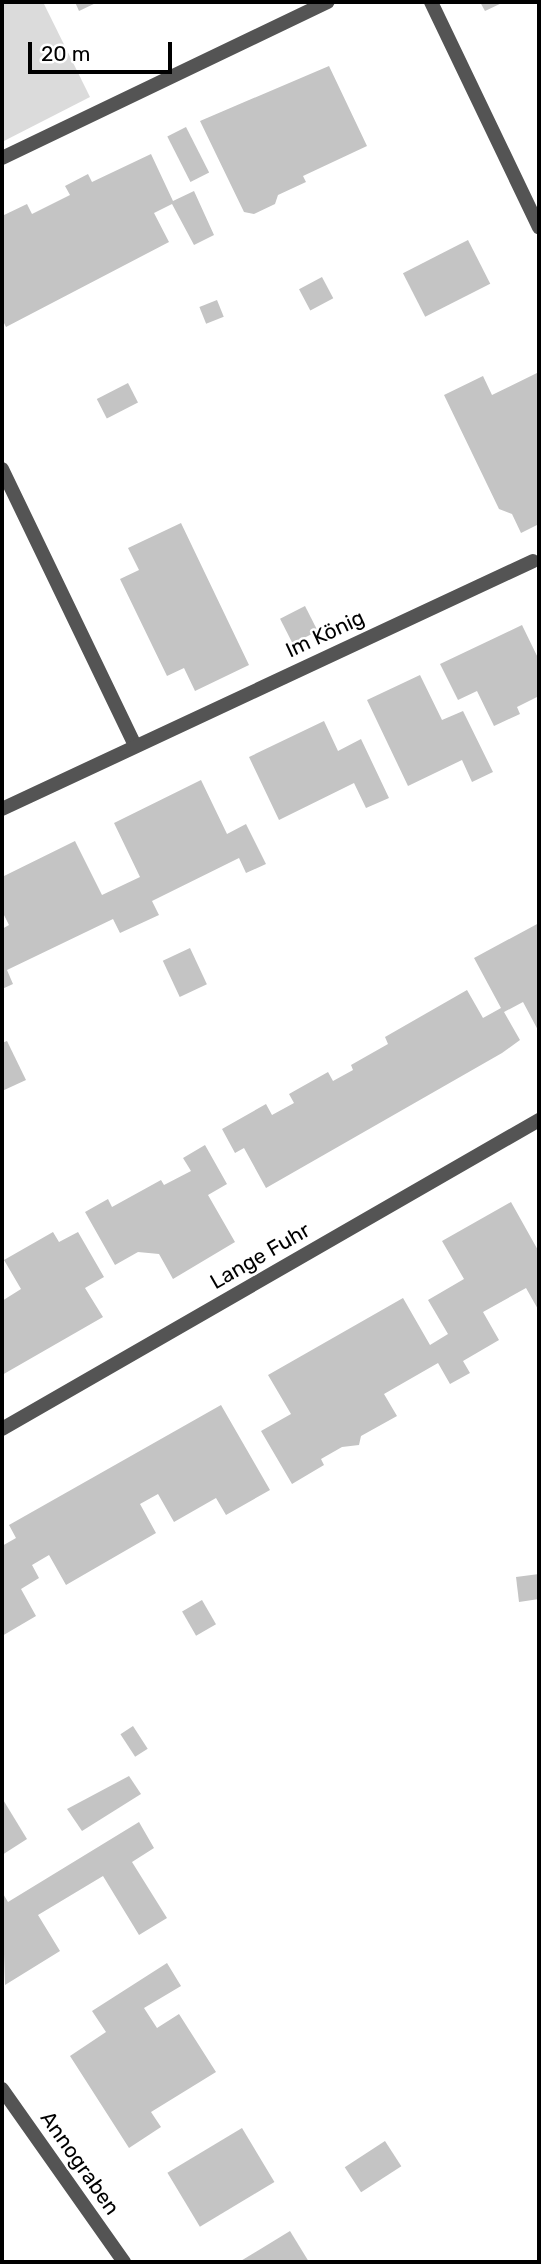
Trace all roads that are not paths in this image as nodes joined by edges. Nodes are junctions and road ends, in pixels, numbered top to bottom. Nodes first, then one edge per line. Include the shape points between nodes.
1 (328, 2) edge
2 (431, 2) edge
3 (2, 158) edge
4 (539, 227) edge
5 (2, 469) edge
6 (537, 563) edge
7 (135, 745) junction
8 (2, 809) edge
9 (539, 1119) edge
10 (2, 1429) edge
11 (2, 2089) edge
12 (124, 2262) edge

1 - 3 street
2 - 4 street
5 - 7 street
6 - 7 street, Im König
7 - 8 street, Im König
9 - 10 street, Lange Fuhr
11 - 12 street, Annograben

